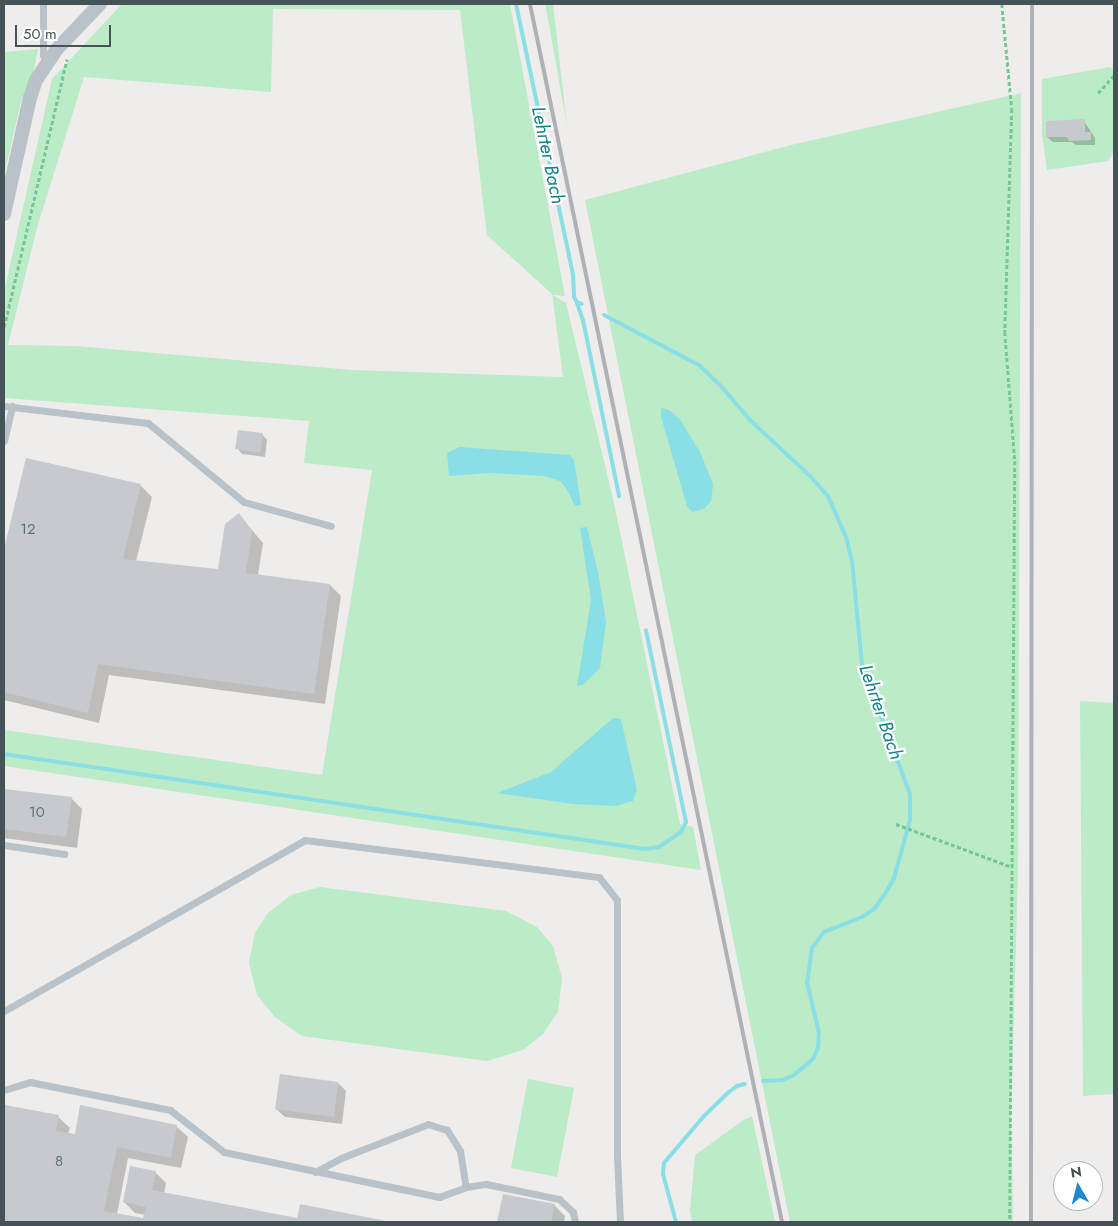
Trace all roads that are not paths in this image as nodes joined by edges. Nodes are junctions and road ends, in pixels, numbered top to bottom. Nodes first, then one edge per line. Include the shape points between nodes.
1 (43, 4) edge
2 (100, 4) edge
3 (46, 63) junction
4 (4, 214) edge
5 (4, 406) edge
6 (12, 406) junction
7 (4, 441) edge
8 (331, 526) dead end
9 (4, 845) edge
10 (64, 854) dead end
11 (4, 1011) edge
12 (4, 1090) edge
13 (315, 1172) junction
14 (466, 1187) junction
15 (575, 1222) edge
16 (620, 1222) edge

1 - 3 lane
2 - 3 street
3 - 4 street via 30,98
5 - 6 lane
6 - 7 lane
6 - 8 lane via 148,423 244,502
9 - 10 lane
11 - 16 lane via 305,840 599,878 617,900
12 - 13 lane via 30,1082 170,1110 224,1152
13 - 14 lane via 439,1197
13 - 14 lane via 341,1158 428,1124 447,1130 460,1151
14 - 15 lane via 486,1184 559,1199 573,1212

